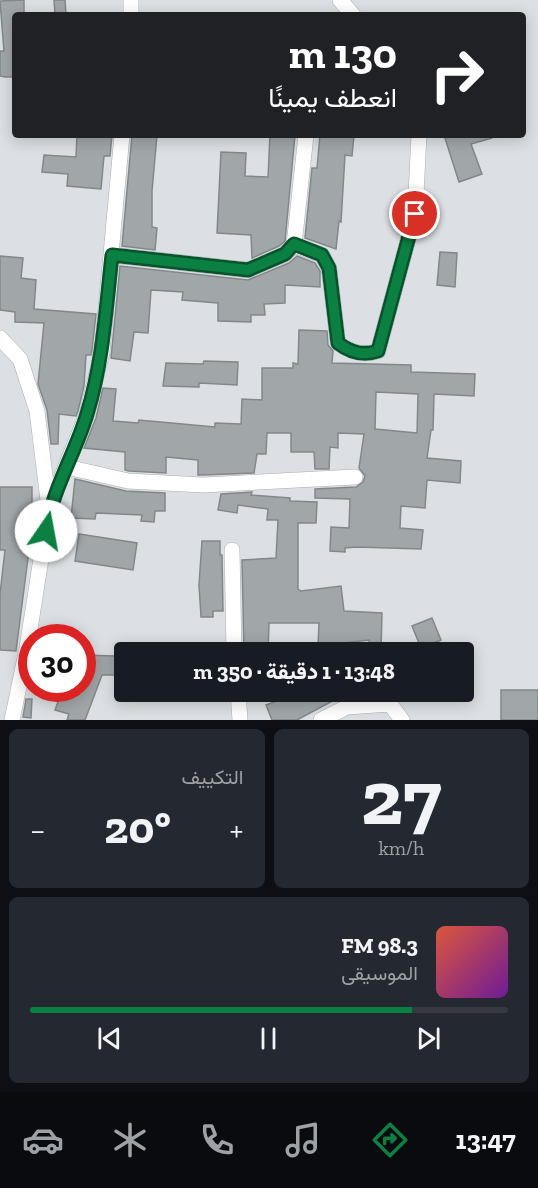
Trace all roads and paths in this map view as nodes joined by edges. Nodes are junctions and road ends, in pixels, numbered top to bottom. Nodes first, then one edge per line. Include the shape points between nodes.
1 (340, 0) edge
2 (350, 12) edge
3 (122, 138) edge
4 (306, 138) edge
5 (419, 138) edge
6 (294, 244) junction
7 (112, 255) junction
8 (0, 338) edge
9 (67, 467) junction
10 (355, 477) dead end
11 (50, 508) junction
12 (232, 550) dead end
13 (234, 642) edge
14 (239, 702) edge
15 (12, 720) edge
16 (240, 720) edge
17 (321, 720) edge
18 (402, 720) edge

1 - 2 street
3 - 7 street
4 - 6 street
5 - 6 street via 415,214 378,351 366,355 346,350 338,343 329,268 322,255
6 - 7 street via 285,254 248,270
7 - 9 street via 102,352 87,414
8 - 11 street via 20,359 37,411
9 - 10 street via 128,481 203,485
9 - 11 street
11 - 15 street
12 - 13 street
14 - 16 street
17 - 18 street via 347,708 390,704

